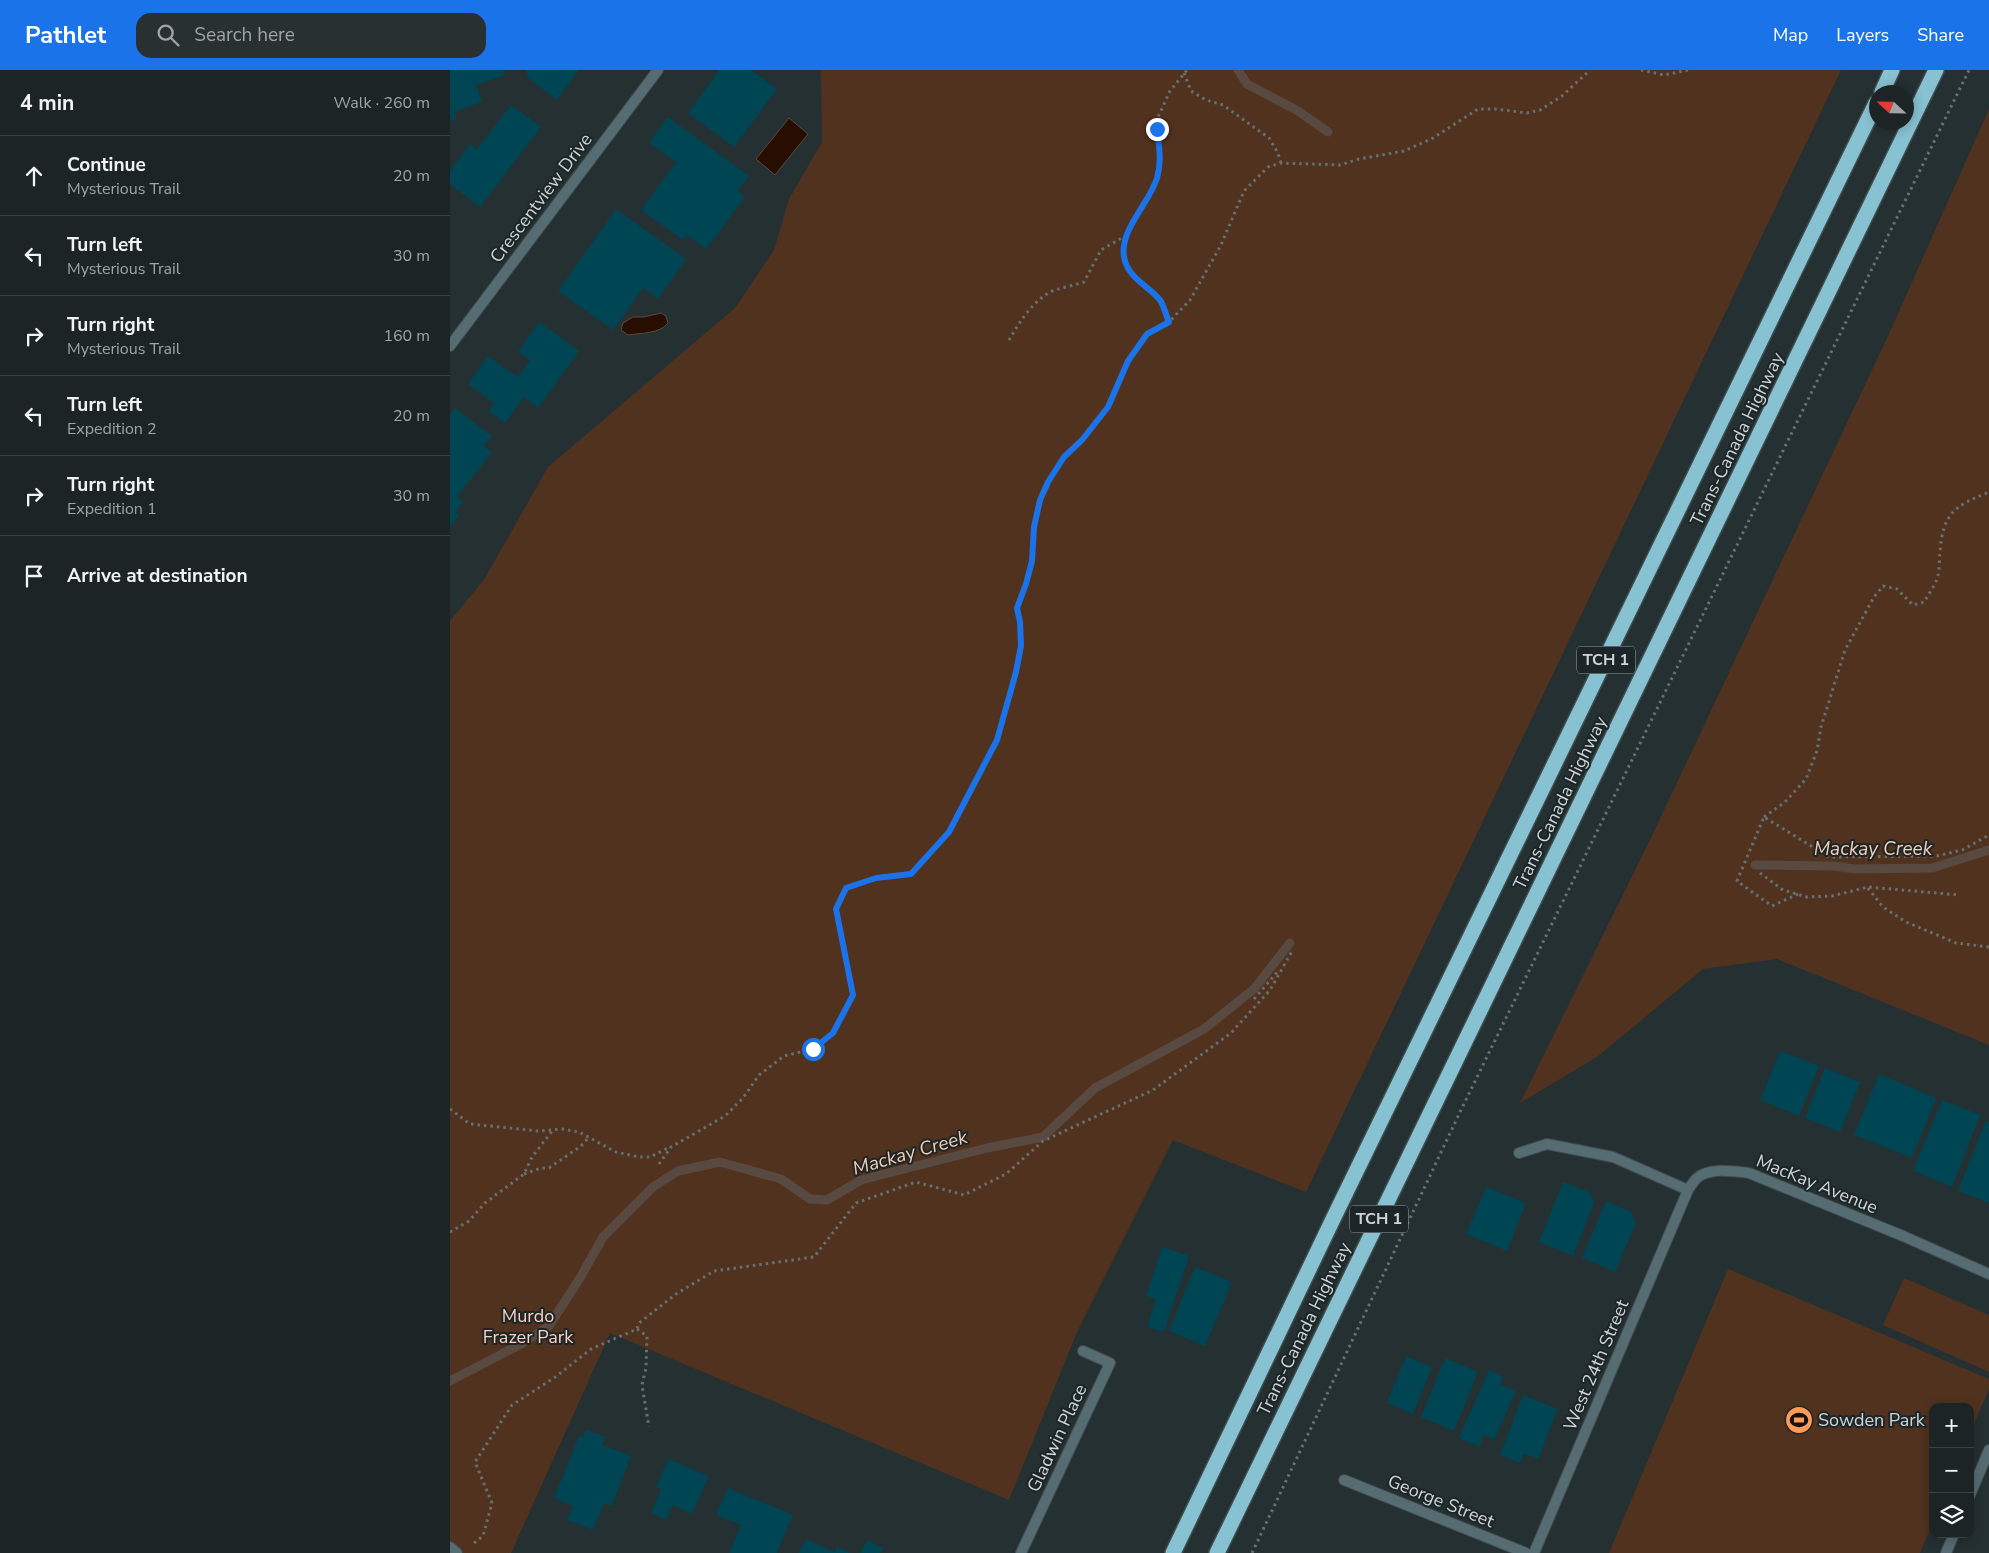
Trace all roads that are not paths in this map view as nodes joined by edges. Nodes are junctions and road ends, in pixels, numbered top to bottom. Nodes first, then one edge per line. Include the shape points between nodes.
1 (658, 70) edge
2 (1892, 70) edge
3 (1936, 70) edge
4 (1885, 85) edge
5 (1869, 117) edge
6 (450, 346) edge
7 (1519, 1153) dead end
8 (1688, 1190) junction
9 (1989, 1274) edge
10 (1083, 1351) dead end
11 (1989, 1450) edge
12 (1213, 1469) junction
13 (1344, 1480) dead end
14 (1971, 1493) edge
15 (1952, 1538) edge
16 (450, 1547) edge
17 (457, 1553) edge
18 (1021, 1553) edge
19 (1166, 1553) edge
20 (1173, 1553) edge
21 (1217, 1553) edge
22 (1526, 1553) edge
23 (1534, 1553) edge
24 (1946, 1553) edge

1 - 6 street, Crescentview Drive
2 - 4 highway
3 - 21 highway, Trans-Canada Highway / TCH 1
5 - 12 highway, Trans-Canada Highway / TCH 1
7 - 8 street via 1547,1144 1612,1157
8 - 9 street, MacKay Avenue via 1697,1178 1711,1173 1728,1170 1748,1172
8 - 23 street, West 24th Street
10 - 18 street, Gladwin Place via 1110,1364
11 - 14 street
12 - 19 highway
12 - 20 highway, Trans-Canada Highway / TCH 1
13 - 22 street, George Street
15 - 24 street
16 - 17 street

